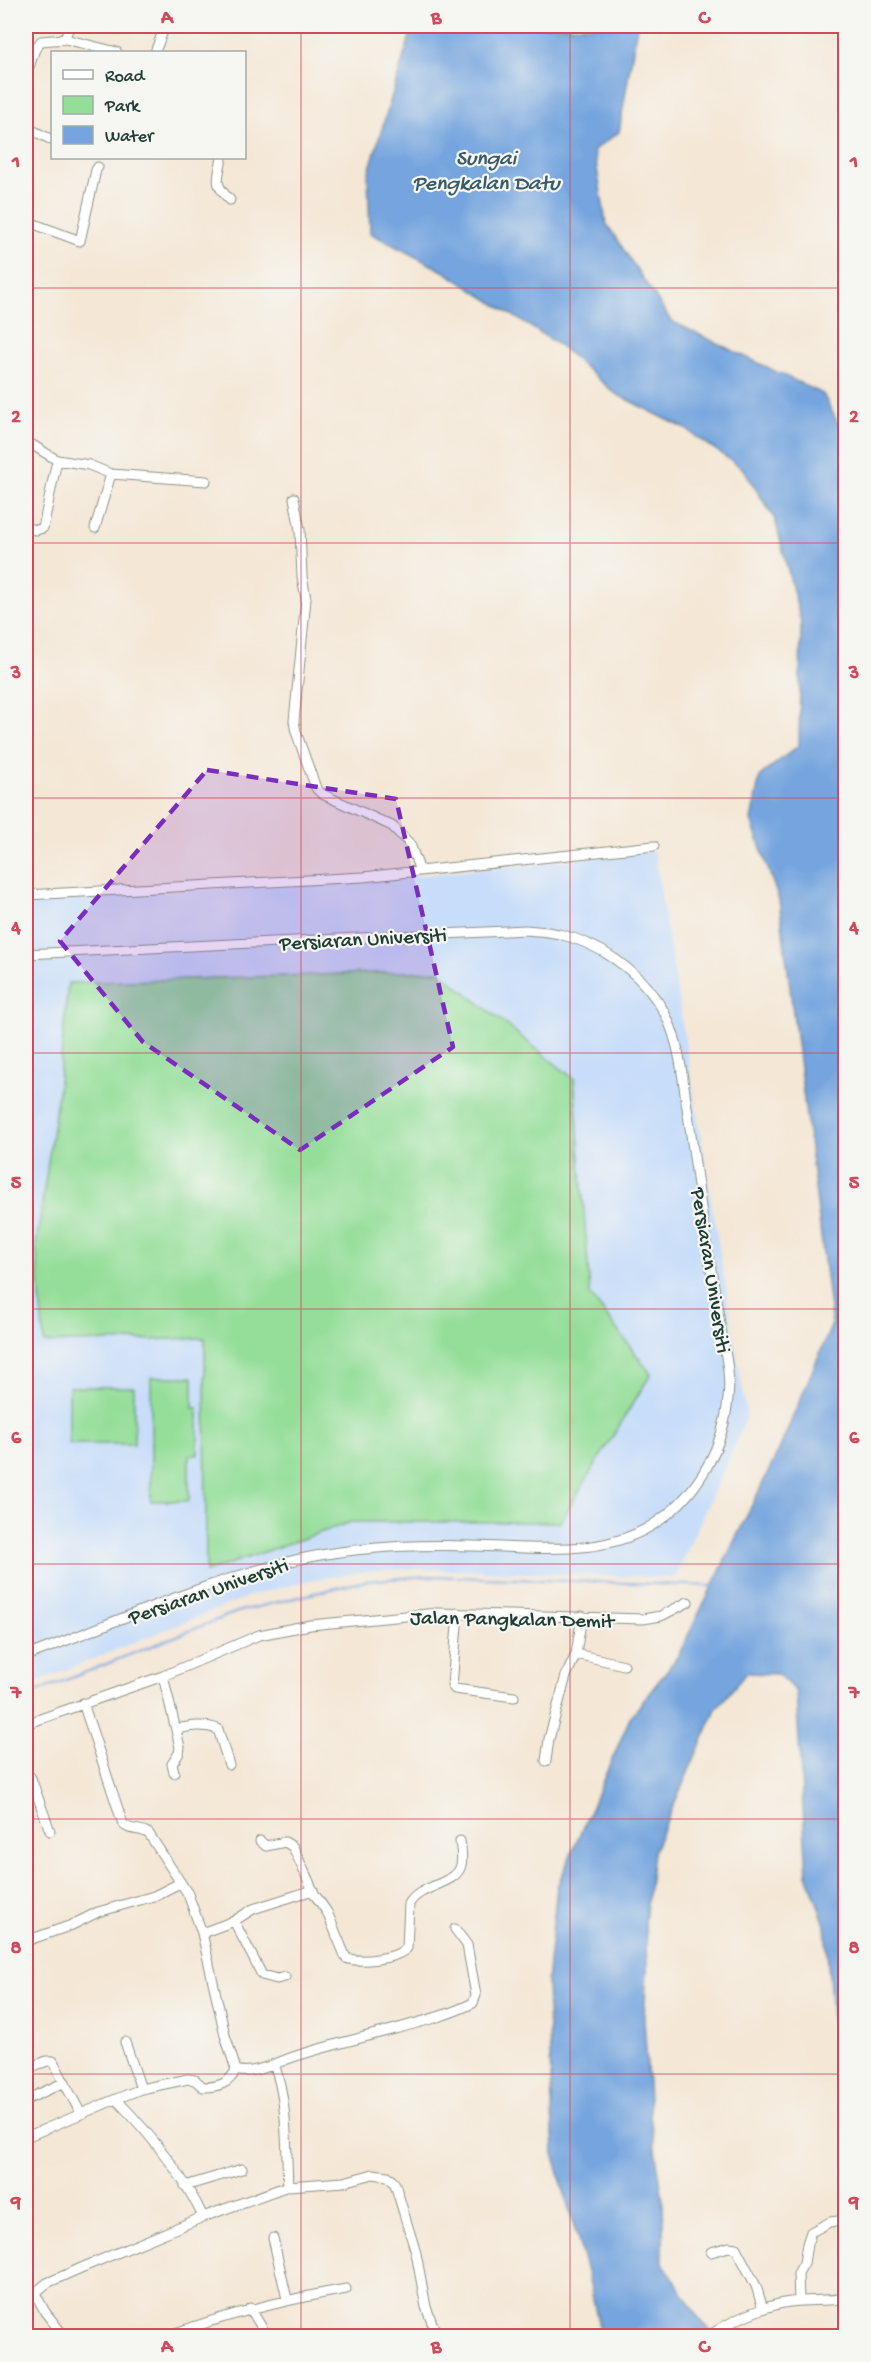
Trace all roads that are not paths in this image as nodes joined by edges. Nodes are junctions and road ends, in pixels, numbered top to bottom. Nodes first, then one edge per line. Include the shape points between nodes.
1 (69, 26) edge
2 (165, 26) edge
3 (65, 39) junction
4 (113, 51) edge
5 (155, 51) edge
6 (26, 76) edge
7 (26, 127) edge
8 (51, 140) edge
9 (222, 159) edge
10 (98, 167) dead end
11 (230, 201) dead end
12 (26, 221) edge
13 (26, 441) edge
14 (57, 460) junction
15 (111, 474) junction
16 (206, 480) dead end
17 (294, 498) dead end
18 (26, 528) edge
19 (95, 528) dead end
20 (654, 846) dead end
21 (420, 871) junction
22 (26, 895) edge
23 (26, 954) edge
24 (688, 1602) dead end
25 (458, 1613) junction
26 (582, 1616) junction
27 (576, 1654) junction
28 (26, 1656) edge
29 (624, 1665) dead end
30 (164, 1676) junction
31 (514, 1696) dead end
32 (83, 1703) junction
33 (26, 1725) edge
34 (177, 1729) junction
35 (546, 1761) dead end
36 (229, 1766) dead end
37 (26, 1772) edge
38 (174, 1773) dead end
39 (50, 1831) dead end
40 (260, 1841) dead end
41 (460, 1841) dead end
42 (180, 1883) junction
43 (313, 1890) junction
44 (234, 1920) junction
45 (454, 1929) dead end
46 (202, 1934) junction
47 (26, 1941) edge
48 (285, 1977) dead end
49 (125, 2042) dead end
50 (274, 2064) junction
51 (26, 2069) edge
52 (236, 2070) junction
53 (65, 2082) junction
54 (141, 2089) junction
55 (116, 2099) junction
56 (26, 2100) edge
57 (81, 2114) junction
58 (26, 2137) edge
59 (242, 2169) dead end
60 (185, 2186) junction
61 (288, 2186) junction
62 (203, 2217) junction
63 (846, 2220) edge
64 (273, 2238) dead end
65 (711, 2252) dead end
66 (346, 2289) dead end
67 (30, 2294) edge
68 (846, 2298) edge
69 (286, 2299) junction
70 (799, 2301) junction
71 (250, 2308) junction
72 (763, 2310) junction
73 (64, 2337) edge
74 (166, 2337) edge
75 (267, 2337) edge
76 (437, 2337) edge
77 (709, 2337) edge

1 - 3 street
2 - 5 street
3 - 4 street
3 - 6 street via 41,41
7 - 8 street
9 - 11 street via 219,189
10 - 12 street via 80,241
13 - 14 street
14 - 15 street via 89,465
14 - 18 street via 43,528
15 - 16 street
15 - 19 street
17 - 21 street via 306,599 296,732 316,788 392,826 410,844
20 - 21 street
21 - 22 street
23 - 28 street, Persiaran Universiti via 525,930 557,933 583,941 615,958 659,1002 673,1031 727,1363 729,1396 714,1453 698,1481 659,1521 633,1535 601,1546 422,1545 367,1548 286,1562 220,1582
24 - 26 street, Jalan Pangkalan Demit via 661,1616 643,1619
25 - 26 street, Jalan Pangkalan Demit
25 - 30 street, Jalan Pangkalan Demit via 370,1618 259,1635
25 - 31 street via 452,1686
26 - 27 street
27 - 29 street
27 - 35 street via 568,1669
30 - 32 street, Jalan Pangkalan Demit
30 - 34 street
32 - 33 street, Jalan Pangkalan Demit
32 - 42 street via 123,1824 149,1834
34 - 36 street via 192,1725 218,1729
34 - 38 street via 180,1750 172,1764
37 - 39 street
40 - 43 street via 266,1846 289,1843
41 - 43 street via 459,1871 413,1897 407,1948 399,1955 359,1961 346,1958
42 - 46 street
42 - 47 street via 154,1896 98,1912
43 - 44 street via 253,1909
44 - 46 street
44 - 48 street via 262,1975
45 - 50 street via 467,1945 476,1995 473,2003 441,2016
46 - 52 street
49 - 54 street
50 - 52 street
50 - 61 street via 284,2114
51 - 53 street via 53,2061
52 - 54 street via 226,2084 213,2087 203,2087 188,2079
53 - 56 street
53 - 57 street
54 - 55 street
55 - 57 street
55 - 60 street
57 - 58 street
59 - 60 street
60 - 62 street
61 - 62 street
61 - 76 street via 344,2182 373,2174 388,2176 395,2184
62 - 67 street via 47,2283
63 - 70 street via 830,2222 812,2232 798,2273
64 - 69 street
65 - 72 street via 736,2248 756,2286
66 - 69 street
67 - 73 street
68 - 70 street via 831,2302
69 - 71 street
70 - 72 street
71 - 74 street
71 - 75 street
72 - 77 street

